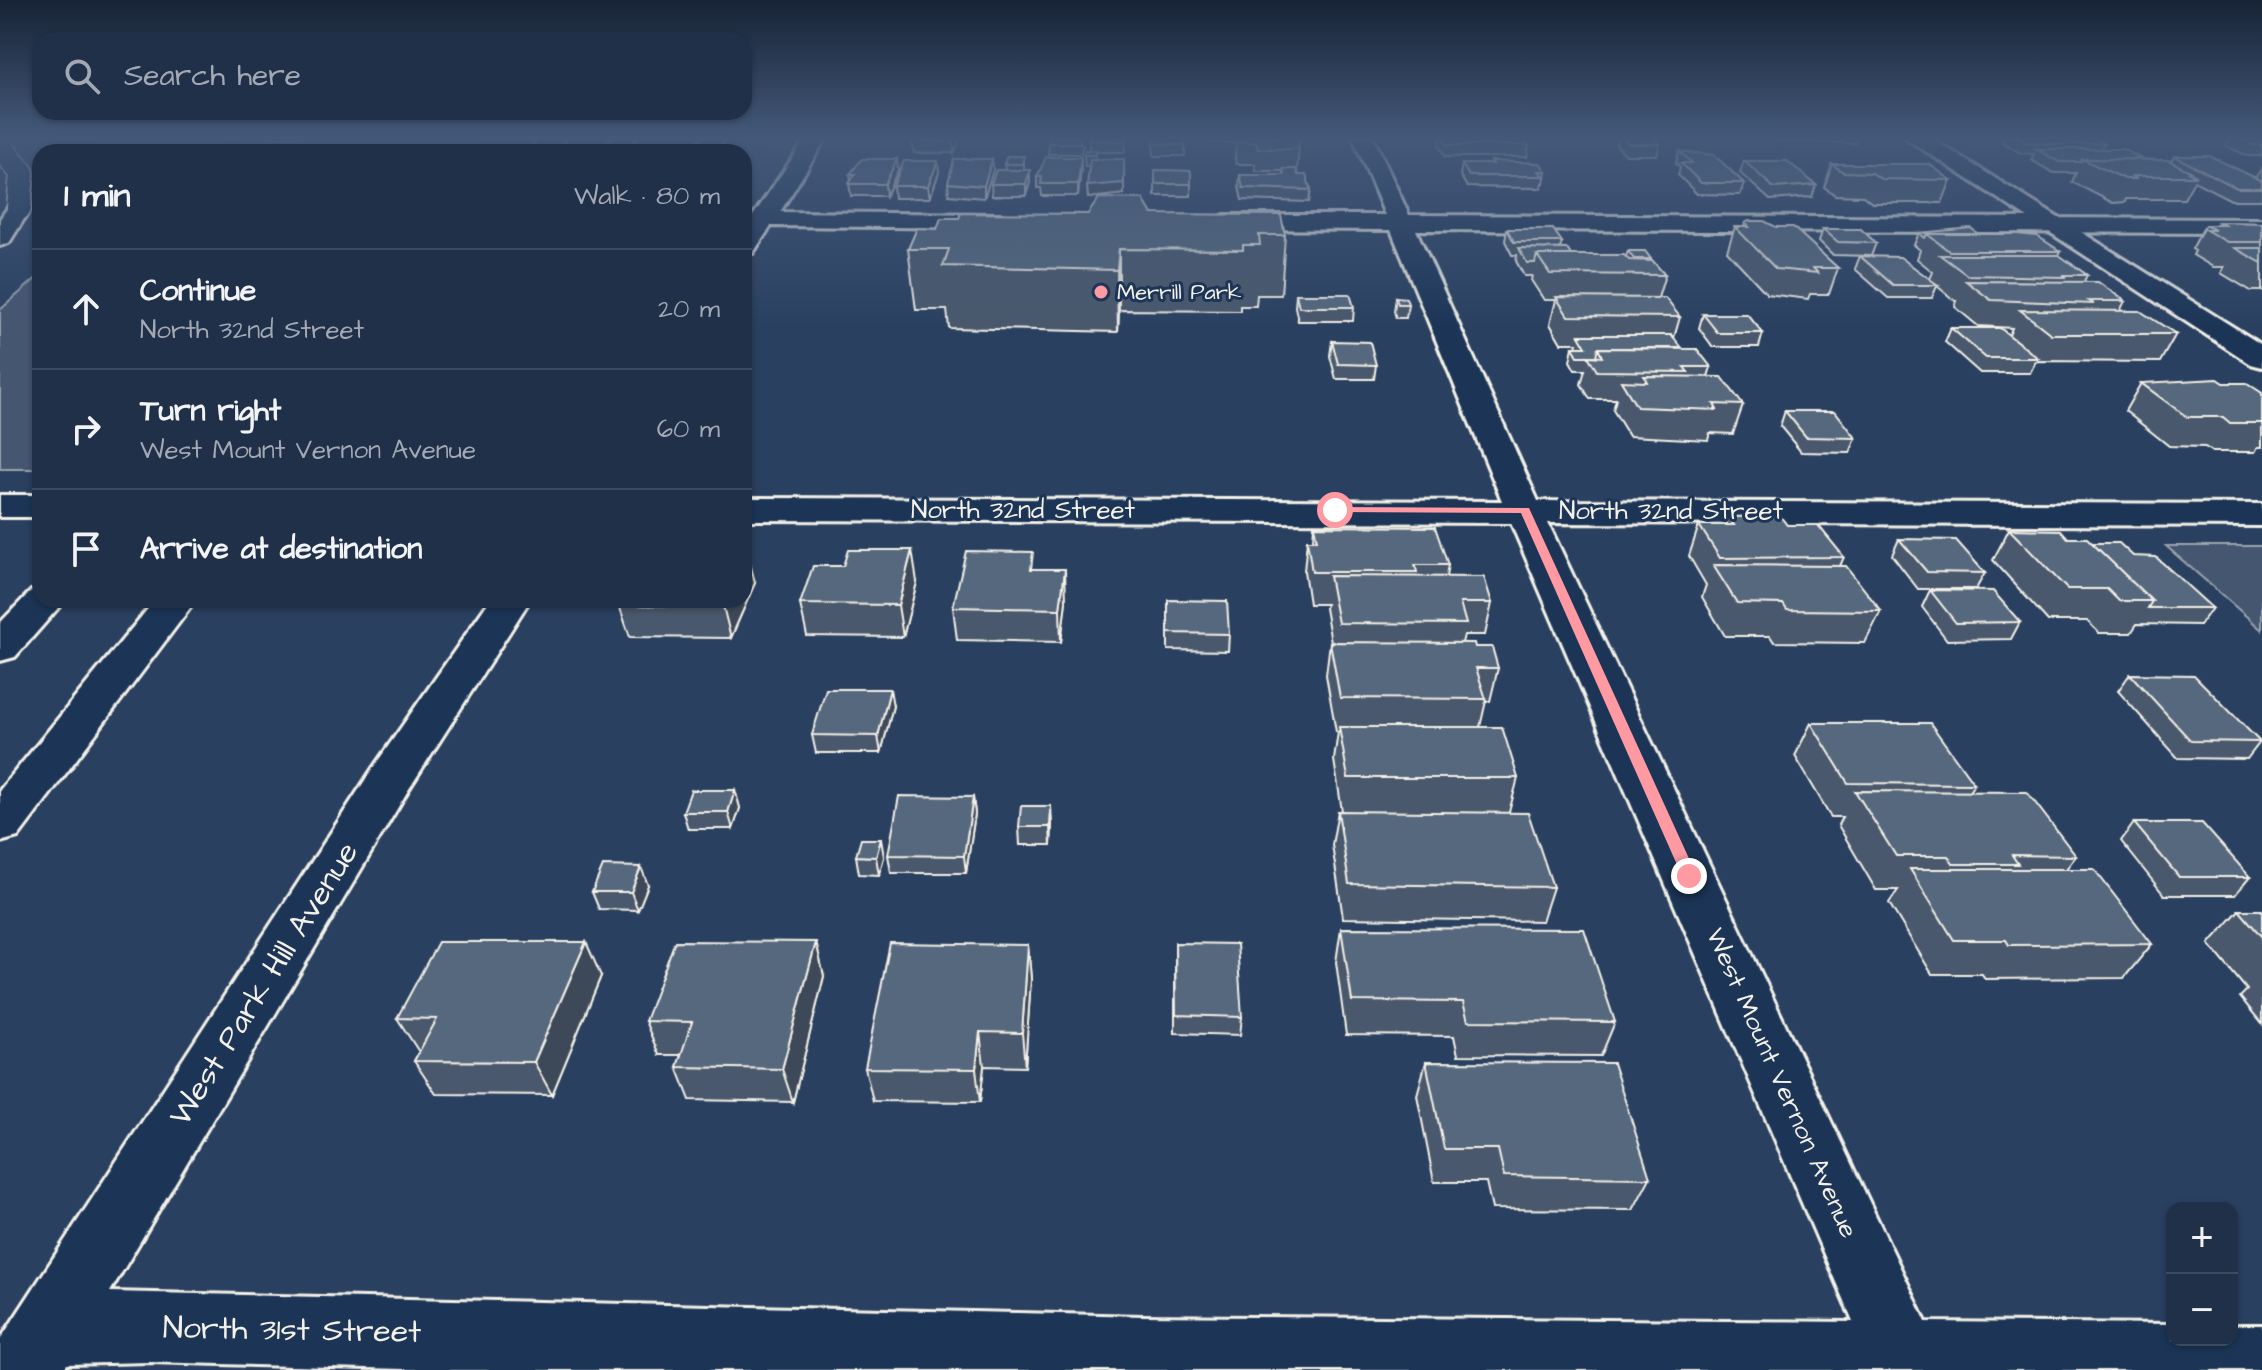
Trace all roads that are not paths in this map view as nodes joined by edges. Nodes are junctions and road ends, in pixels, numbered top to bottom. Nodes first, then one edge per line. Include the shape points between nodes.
1 (21, 201) edge
2 (776, 201) edge
3 (1390, 201) edge
4 (2014, 201) edge
5 (764, 219) junction
6 (1020, 221) edge
7 (1197, 222) edge
8 (1399, 223) junction
9 (2051, 225) junction
10 (2262, 226) edge
11 (752, 236) edge
12 (0, 238) edge
13 (2262, 358) edge
14 (0, 506) edge
15 (32, 506) edge
16 (752, 509) edge
17 (1525, 510) junction
18 (2262, 515) edge
19 (37, 608) edge
20 (170, 608) edge
21 (505, 608) edge
22 (0, 648) edge
23 (0, 824) edge
24 (36, 1350) edge
25 (2262, 1361) edge
26 (1908, 1363) edge

1 - 12 main road, bridge
2 - 5 main road
3 - 8 main road, West Mount Vernon Avenue
4 - 9 main road
5 - 6 main road
5 - 11 main road
7 - 8 main road
8 - 9 main road
8 - 17 main road, West Mount Vernon Avenue
9 - 10 main road
9 - 13 main road
14 - 15 main road
16 - 17 main road, North 32nd Street
17 - 18 main road, North 32nd Street
17 - 26 main road, West Mount Vernon Avenue
19 - 22 main road
20 - 23 main road
21 - 24 main road, West Park Hill Avenue via 390,780
24 - 26 main road, North 31st Street via 149,1327 1143,1352
25 - 26 main road, North 31st Street

